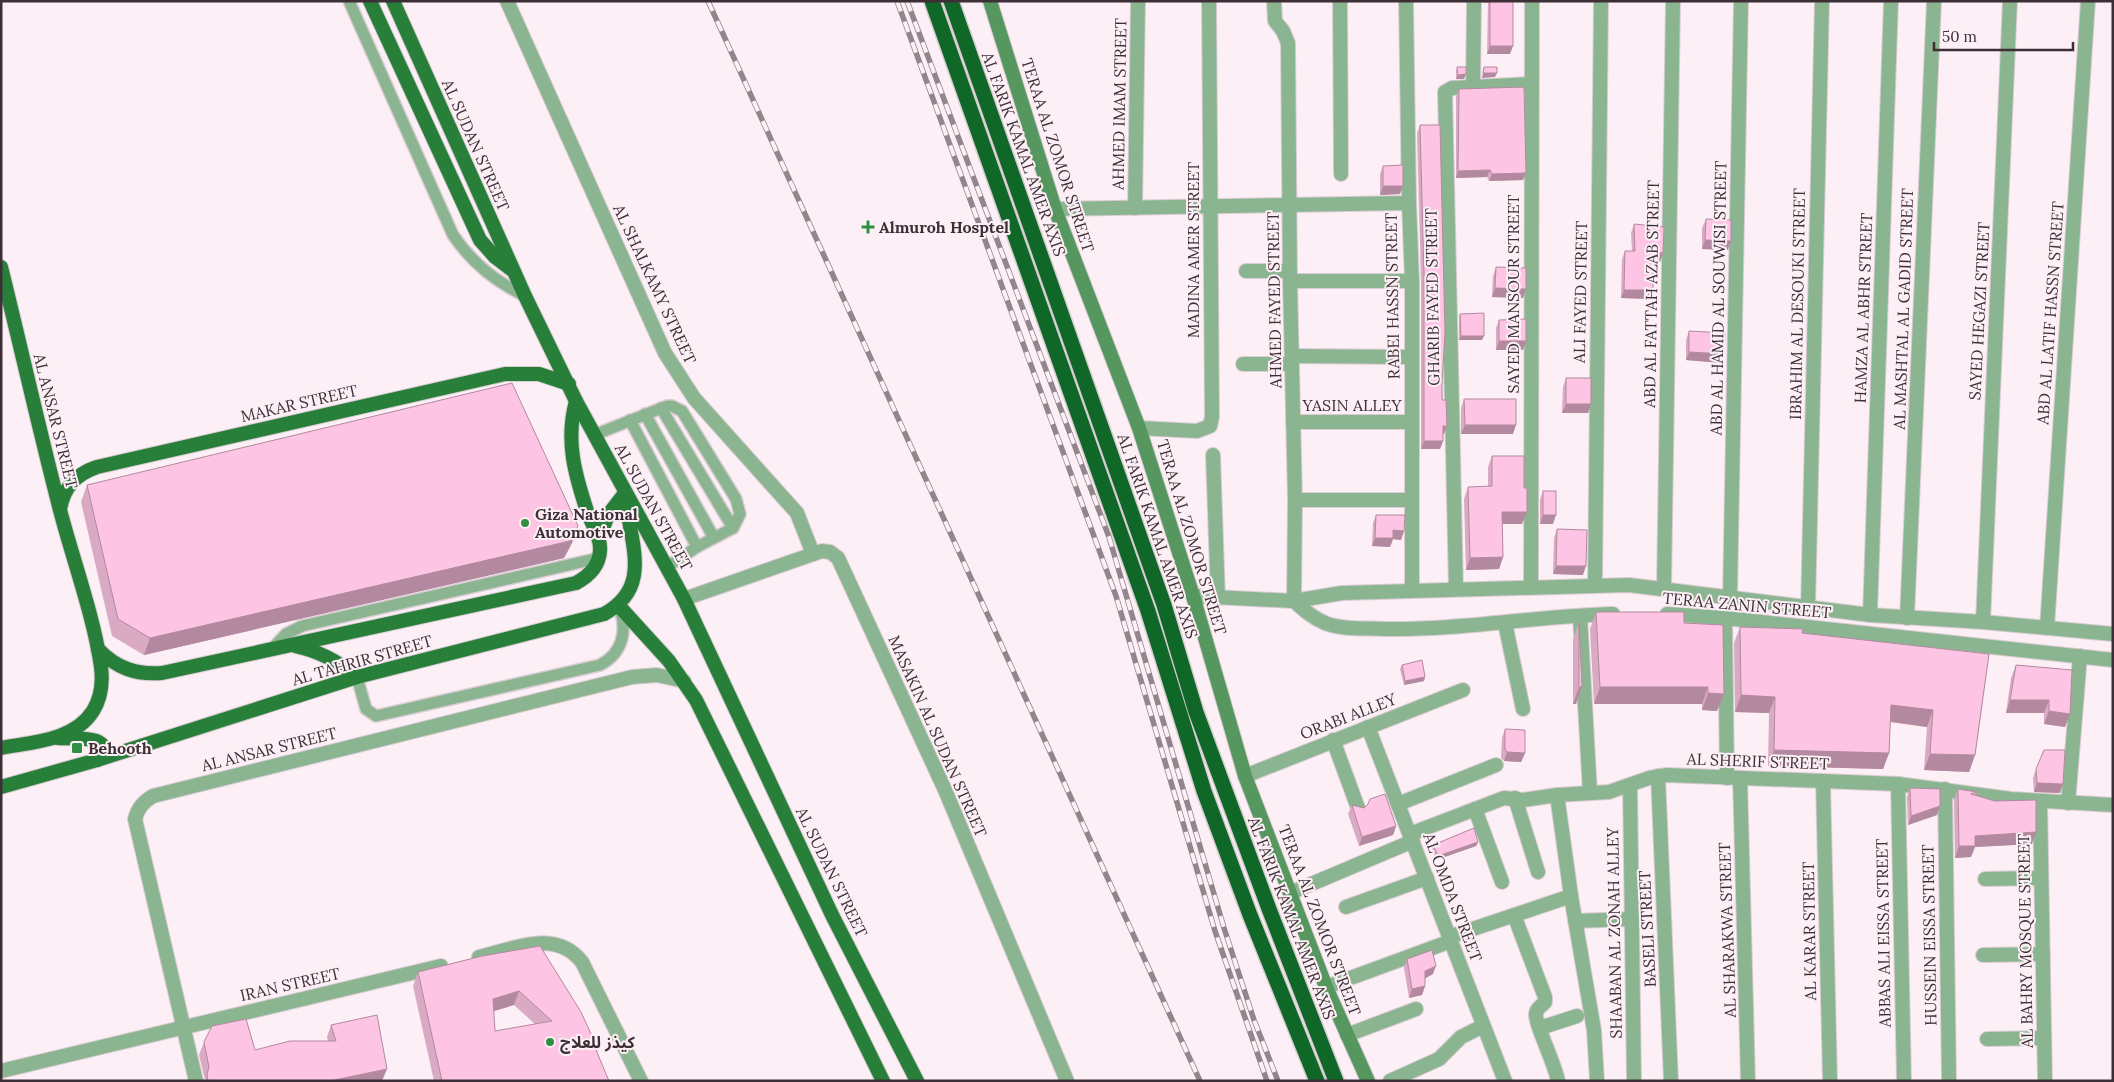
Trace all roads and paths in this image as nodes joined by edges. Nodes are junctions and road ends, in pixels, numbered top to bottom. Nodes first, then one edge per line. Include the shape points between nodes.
1 (349, 1) edge
2 (370, 1) edge
3 (393, 1) edge
4 (508, 1) edge
5 (932, 1) edge
6 (951, 1) edge
7 (990, 1) edge
8 (1138, 1) edge
9 (1209, 1) edge
10 (1274, 1) edge
11 (1340, 1) edge
12 (1406, 1) edge
13 (1474, 1) edge
14 (1532, 1) edge
15 (1600, 1) edge
16 (1673, 1) edge
17 (1741, 1) edge
18 (1822, 1) edge
19 (1890, 1) edge
20 (1934, 1) edge
21 (2010, 1) edge
22 (2088, 1) edge
23 (1531, 84) junction
24 (1472, 87) junction
25 (1341, 174) dead end
26 (1409, 202) junction
27 (1290, 205) junction
28 (1211, 207) junction
29 (1135, 208) junction
30 (1055, 209) junction
31 (513, 270) junction
32 (1246, 271) dead end
33 (2, 274) edge
34 (1290, 276) junction
35 (1412, 281) junction
36 (525, 296) junction
37 (1410, 357) junction
38 (1292, 360) junction
39 (1243, 364) dead end
40 (568, 384) junction
41 (576, 401) junction
42 (661, 408) junction
43 (645, 414) junction
44 (630, 420) junction
45 (1294, 422) junction
46 (1411, 422) junction
47 (1139, 428) junction
48 (594, 434) junction
49 (1213, 455) dead end
50 (625, 493) junction
51 (1295, 500) junction
52 (1412, 500) junction
53 (60, 510) junction
54 (732, 528) junction
55 (714, 538) junction
56 (599, 539) junction
57 (697, 547) junction
58 (813, 554) junction
59 (599, 558) junction
60 (668, 567) junction
61 (1595, 584) junction
62 (476, 586) junction
63 (1531, 586) junction
64 (1664, 587) junction
65 (1456, 589) junction
66 (1412, 590) junction
67 (1193, 596) junction
68 (1730, 596) junction
69 (1218, 598) junction
70 (684, 600) junction
71 (1294, 602) junction
72 (481, 604) junction
73 (619, 606) junction
74 (1808, 608) junction
75 (375, 609) junction
76 (1628, 614) edge
77 (1657, 614) edge
78 (1870, 615) junction
79 (1580, 616) junction
80 (1725, 618) junction
81 (1907, 618) junction
82 (1983, 622) junction
83 (1505, 623) junction
84 (380, 626) junction
85 (2047, 628) junction
86 (2113, 634) edge
87 (292, 645) junction
88 (98, 649) junction
89 (270, 650) junction
90 (2080, 656) junction
91 (2113, 660) edge
92 (357, 677) junction
93 (684, 680) junction
94 (1463, 690) dead end
95 (1523, 709) dead end
96 (1368, 727) junction
97 (54, 737) junction
98 (1333, 740) junction
99 (1, 748) edge
100 (97, 760) junction
101 (1496, 765) dead end
102 (1245, 776) junction
103 (1658, 776) junction
104 (1733, 778) junction
105 (1823, 781) junction
106 (1898, 784) junction
107 (1630, 786) junction
108 (1, 787) edge
109 (1945, 789) junction
110 (1590, 793) junction
111 (1557, 795) junction
112 (1515, 798) junction
113 (2040, 801) junction
114 (2068, 803) junction
115 (1398, 804) junction
116 (2113, 805) edge
117 (1358, 808) edge
118 (1475, 809) junction
119 (1411, 838) junction
120 (1538, 872) dead end
121 (1427, 878) junction
122 (2042, 878) junction
123 (1985, 879) dead end
124 (1502, 882) dead end
125 (1290, 893) junction
126 (1571, 896) junction
127 (1346, 907) dead end
128 (1514, 915) junction
129 (1631, 919) junction
130 (1575, 921) junction
131 (1450, 939) junction
132 (2043, 954) junction
133 (1983, 955) dead end
134 (1326, 987) junction
135 (1416, 1009) dead end
136 (1577, 1016) dead end
137 (1483, 1026) junction
138 (184, 1028) junction
139 (1540, 1028) junction
140 (1347, 1035) junction
141 (2044, 1038) junction
142 (1987, 1040) dead end
143 (1, 1071) edge
144 (1417, 1075) edge
145 (1556, 1080) edge
146 (196, 1081) edge
147 (641, 1081) edge
148 (883, 1081) edge
149 (917, 1081) edge
150 (1068, 1081) edge
151 (1317, 1081) edge
152 (1336, 1081) edge
153 (1368, 1081) edge
154 (1390, 1081) edge
155 (1504, 1081) edge
156 (1598, 1081) edge
157 (1634, 1081) edge
158 (1671, 1081) edge
159 (1748, 1081) edge
160 (1830, 1081) edge
161 (1904, 1081) edge
162 (1948, 1081) edge
163 (2045, 1081) edge

1 - 36 lane via 453,236 490,276
2 - 31 main road via 480,240 495,258
3 - 31 main road, AL SUDAN STREET
4 - 58 street, AL SHALKAMY STREET via 664,353 694,398 797,513
5 - 151 highway, AL FARIK KAMAL AMER AXIS via 1142,593 1204,791
6 - 152 highway, AL FARIK KAMAL AMER AXIS via 1117,468 1200,721
7 - 30 main road, TERAA AL ZOMOR STREET
8 - 29 street, AHMED IMAM STREET
9 - 28 street, MADINA AMER STREET
10 - 27 street, AHMED FAYED STREET via 1275,21 1288,43
11 - 25 street
12 - 26 street, RABEI HASSN STREET
13 - 24 street
14 - 23 street, SAYED MANSOUR STREET
15 - 61 street, ALI FAYED STREET
16 - 64 street, ABD AL FATTAH AZAB STREET
17 - 68 street, ABD AL HAMID AL SOUWISI STREET
18 - 74 street, IBRAHIM AL DESOUKI STREET
19 - 78 street, HAMZA AL ABHR STREET
20 - 81 street, AL MASHTAL AL GADID STREET
21 - 82 street, SAYED HEGAZI STREET
22 - 85 street, ABD AL LATIF HASSN STREET
23 - 24 street, GHARIB FAYED STREET
23 - 63 street, SAYED MANSOUR STREET
24 - 65 street, GHARIB FAYED STREET via 1449,89 1445,94
26 - 27 street
26 - 35 street, RABEI HASSN STREET
27 - 28 street
27 - 34 street, AHMED FAYED STREET
28 - 29 street
28 - 47 street, MADINA AMER STREET via 1210,426 1197,431
29 - 30 street
30 - 47 main road, TERAA AL ZOMOR STREET
31 - 36 main road, AL SUDAN STREET
32 - 34 street
33 - 53 main road, AL ANSAR STREET
34 - 35 street
34 - 38 street, AHMED FAYED STREET
35 - 37 street, RABEI HASSN STREET
36 - 40 main road, AL SUDAN STREET
37 - 38 street
37 - 46 street, RABEI HASSN STREET
38 - 39 street
38 - 45 street, AHMED FAYED STREET
40 - 41 main road, AL SUDAN STREET
40 - 53 main road, MAKAR STREET via 539,374 505,374 97,467 72,482
41 - 48 main road, AL SUDAN STREET
41 - 56 main road via 571,419 571,457
42 - 43 lane
42 - 54 lane
42 - 54 lane via 672,406 682,410 736,499 740,514
43 - 44 lane
43 - 55 lane
44 - 48 lane
44 - 57 lane
45 - 46 street, YASIN ALLEY
45 - 51 street, AHMED FAYED STREET
46 - 52 street, RABEI HASSN STREET
47 - 67 main road, TERAA AL ZOMOR STREET
48 - 50 main road, AL SUDAN STREET
49 - 69 street
50 - 56 main road via 608,515
50 - 60 main road, AL SUDAN STREET
50 - 73 main road via 636,566 632,588
51 - 52 street
51 - 71 street, AHMED FAYED STREET
52 - 66 street, RABEI HASSN STREET
53 - 88 main road, AL ANSAR STREET
54 - 55 lane
55 - 57 lane
56 - 59 main road
57 - 60 lane
58 - 70 street, MASAKIN AL SUDAN STREET
58 - 150 street, MASAKIN AL SUDAN STREET via 830,552 838,558 945,790
59 - 62 lane
59 - 72 main road, AL TAHRIR STREET via 590,573 576,583
60 - 70 main road, AL SUDAN STREET
61 - 63 street, TERAA ZANIN STREET
61 - 64 street, TERAA ZANIN STREET
62 - 72 lane
62 - 75 lane
63 - 65 street, TERAA ZANIN STREET
64 - 68 street, TERAA ZANIN STREET
65 - 66 street, TERAA ZANIN STREET
66 - 71 street, TERAA ZANIN STREET via 1323,595
67 - 69 street, TERAA ZANIN STREET
67 - 102 main road, TERAA AL ZOMOR STREET
68 - 74 street, TERAA ZANIN STREET
69 - 71 street, TERAA ZANIN STREET
70 - 149 main road, AL SUDAN STREET via 832,915
71 - 83 street via 1312,617 1342,627 1440,628
72 - 84 main road, AL TAHRIR STREET
73 - 92 main road, AL TAHRIR STREET via 591,618
73 - 92 lane via 624,625 621,642 610,660 600,666 376,716 366,710
73 - 93 main road via 654,642
74 - 78 street, TERAA ZANIN STREET
75 - 84 lane
75 - 89 lane via 302,626 286,634
76 - 79 street
77 - 80 street, TERAA ZANIN STREET
78 - 81 street, TERAA ZANIN STREET
79 - 83 street
79 - 110 street
80 - 90 street, TERAA ZANIN STREET
80 - 104 street, AL SHARAKWA STREET
81 - 82 street, TERAA ZANIN STREET
82 - 85 street, TERAA ZANIN STREET
83 - 95 street
84 - 87 main road, AL TAHRIR STREET
85 - 86 street, TERAA ZANIN STREET
87 - 89 main road, AL TAHRIR STREET
87 - 92 main road via 323,654
88 - 89 main road, AL TAHRIR STREET via 121,667 150,674
88 - 97 main road, AL ANSAR STREET via 102,682 96,705 83,723
90 - 91 street, TERAA ZANIN STREET
90 - 114 street
92 - 100 main road, AL TAHRIR STREET
93 - 138 street, AL ANSAR STREET via 657,675 632,678 146,800 135,819
93 - 148 main road
94 - 96 street, ORABI ALLEY
96 - 98 street, ORABI ALLEY
96 - 115 street, AL OMDA STREET
97 - 99 main road
97 - 100 main road via 98,741 103,747
98 - 102 street, ORABI ALLEY
98 - 117 street
100 - 108 main road, AL TAHRIR STREET
101 - 115 street
102 - 125 main road, TERAA AL ZOMOR STREET
103 - 104 street, AL SHERIF STREET
103 - 107 street, AL SHERIF STREET
103 - 158 street, BASELI STREET
104 - 105 street, AL SHERIF STREET
104 - 159 street, AL SHARAKWA STREET
105 - 106 street, AL SHERIF STREET
105 - 160 street, AL KARAR STREET
106 - 109 street, AL SHERIF STREET
106 - 161 street, ABBAS ALI EISSA STREET
107 - 110 street, AL SHERIF STREET
107 - 129 street, SHAABAN AL ZONAH ALLEY
109 - 113 street, AL SHERIF STREET
109 - 162 street, HUSSEIN EISSA STREET
110 - 111 street, AL SHERIF STREET
111 - 112 street, AL SHERIF STREET via 1523,800
111 - 126 street
112 - 118 street, AL SHERIF STREET via 1504,798
112 - 120 street
113 - 114 street, AL SHERIF STREET
113 - 122 street, AL BAHRY MOSQUE STREET
114 - 116 street, AL SHERIF STREET
115 - 119 street, AL OMDA STREET
118 - 119 street, AL SHERIF STREET
118 - 124 street
119 - 121 street, AL OMDA STREET
119 - 125 street, AL SHERIF STREET
121 - 127 street
121 - 131 street, AL OMDA STREET
122 - 123 street
122 - 132 street, AL BAHRY MOSQUE STREET
125 - 134 main road, TERAA AL ZOMOR STREET
126 - 128 street
126 - 130 street
128 - 131 street
128 - 139 street via 1545,997 1536,1014
129 - 130 street
129 - 157 street, SHAABAN AL ZONAH ALLEY
130 - 156 street via 1594,1030
131 - 134 street
131 - 137 street, AL OMDA STREET
132 - 133 street
132 - 141 street, AL BAHRY MOSQUE STREET
134 - 140 main road, TERAA AL ZOMOR STREET
135 - 140 street
136 - 139 street
137 - 144 street via 1460,1037 1439,1059
137 - 155 street, AL OMDA STREET
138 - 143 street, IRAN STREET
138 - 146 street, AL ANSAR STREET
138 - 147 street, IRAN STREET via 552,942 564,945 582,962
139 - 145 street
140 - 153 main road, TERAA AL ZOMOR STREET
141 - 142 street
141 - 163 street, AL BAHRY MOSQUE STREET
144 - 154 street

